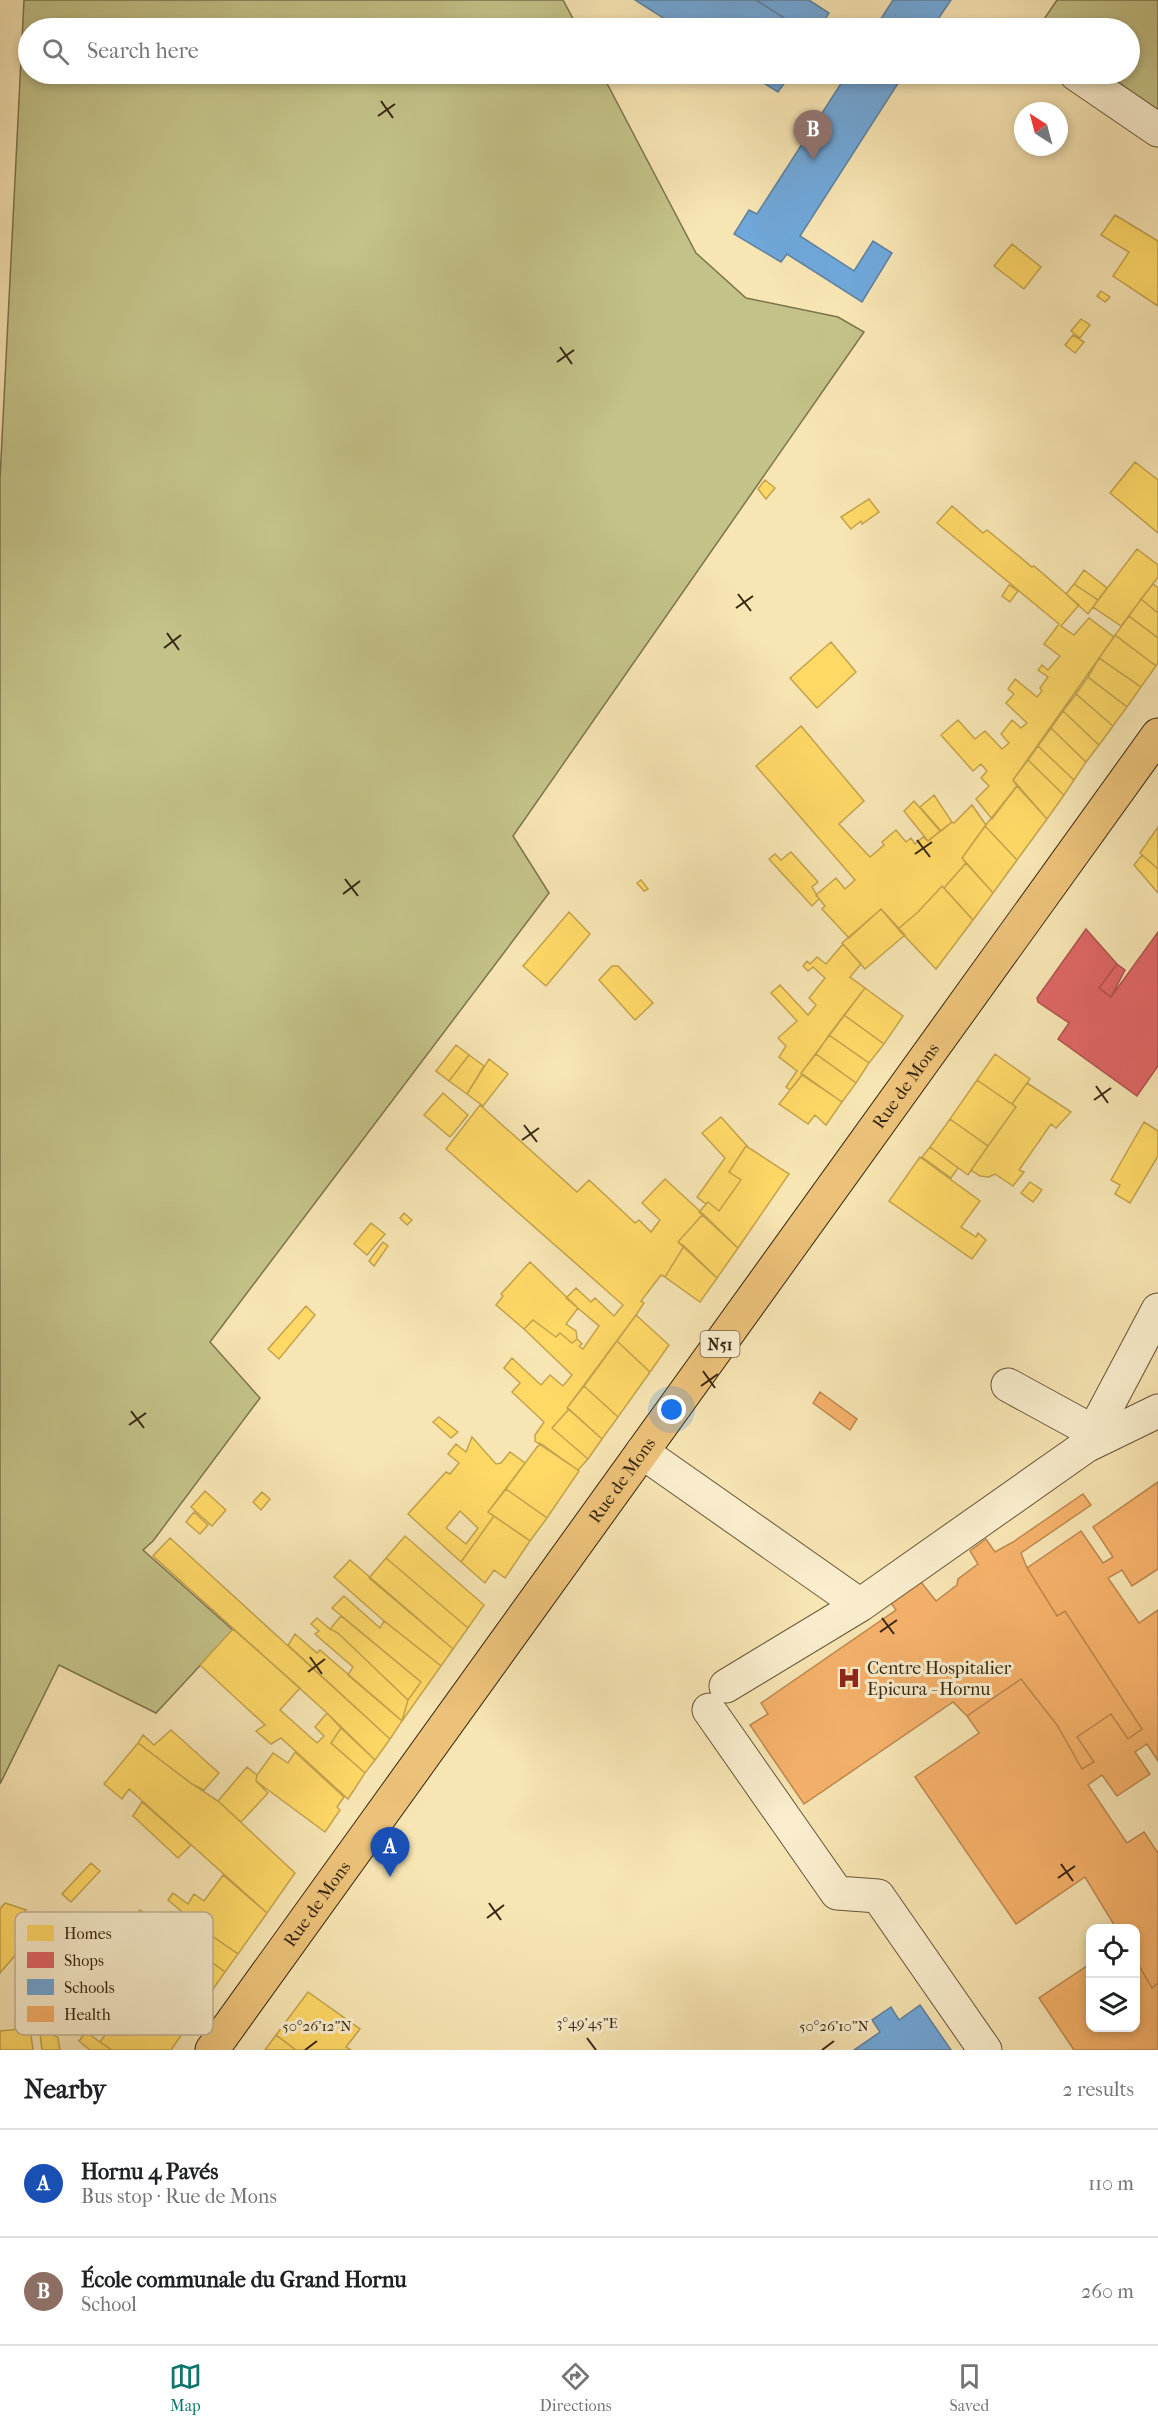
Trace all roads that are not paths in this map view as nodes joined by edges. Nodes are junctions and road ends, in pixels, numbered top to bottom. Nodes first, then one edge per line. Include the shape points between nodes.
1 (1091, 84) edge
2 (1158, 130) edge
3 (1158, 735) edge
4 (1158, 1310) edge
5 (1008, 1384) dead end
6 (1158, 1411) edge
7 (1086, 1446) junction
8 (642, 1452) junction
9 (860, 1605) junction
10 (212, 2050) edge
11 (985, 2050) edge

1 - 2 lane
3 - 8 main road, Rue de Mons / N51
4 - 7 lane
5 - 7 lane via 1083,1426 1088,1436
6 - 7 lane
7 - 9 lane
8 - 9 lane
8 - 10 main road, Rue de Mons / N51
9 - 11 lane via 717,1698 837,1893 878,1896

